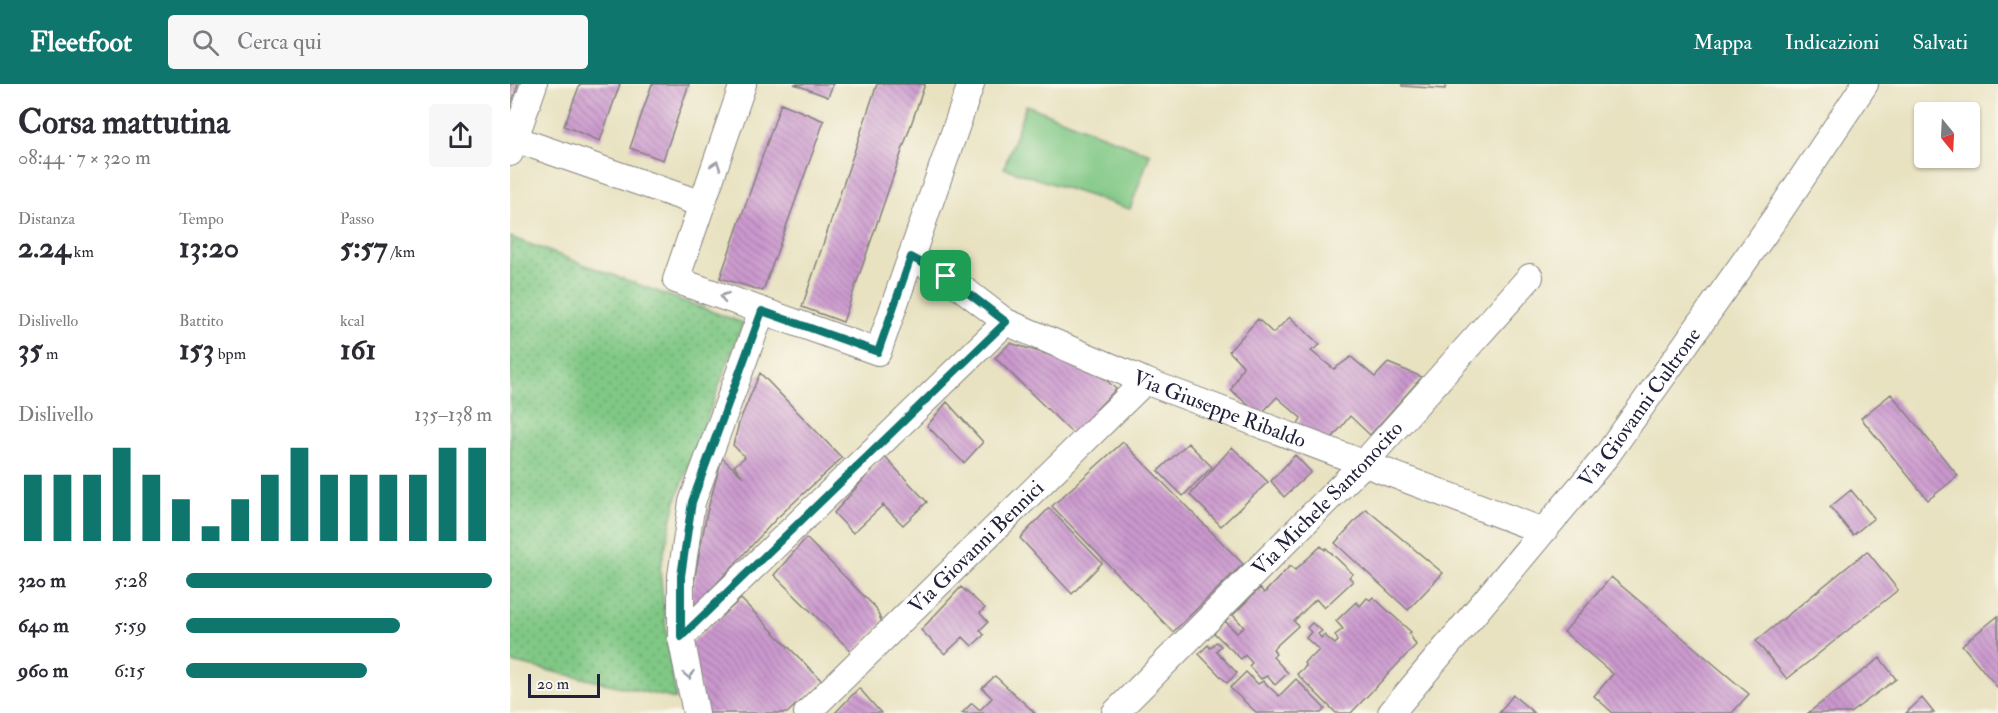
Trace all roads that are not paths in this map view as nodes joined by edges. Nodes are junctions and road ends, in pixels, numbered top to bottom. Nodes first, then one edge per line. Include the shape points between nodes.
1 (534, 84) edge
2 (743, 84) edge
3 (971, 84) edge
4 (1865, 84) edge
5 (512, 146) edge
6 (702, 204) junction
7 (911, 257) junction
8 (1530, 277) dead end
9 (762, 311) junction
10 (1006, 322) junction
11 (1145, 381) junction
12 (1364, 463) junction
13 (1544, 531) junction
14 (681, 637) junction
15 (696, 713) edge
16 (807, 713) edge
17 (1116, 713) edge
18 (1391, 713) edge

1 - 5 street
6 -> 2 street
3 - 7 street
4 - 13 street, Via Giovanni Cultrone via 1776,217 1607,454
5 - 6 street
9 -> 6 street via 676,280
7 - 9 street via 878,352
7 - 10 street, Via Giuseppe Ribaldo via 946,276
8 - 12 street, Via Michele Santonocito
9 - 14 street via 692,502 681,576
10 - 11 street, Via Giuseppe Ribaldo
10 - 14 street
11 - 12 street, Via Giuseppe Ribaldo
11 - 16 street, Via Giovanni Bennici
12 - 13 street, Via Giuseppe Ribaldo
12 - 17 street, Via Michele Santonocito
13 - 18 street, Via Giovanni Cultrone
14 -> 15 street

